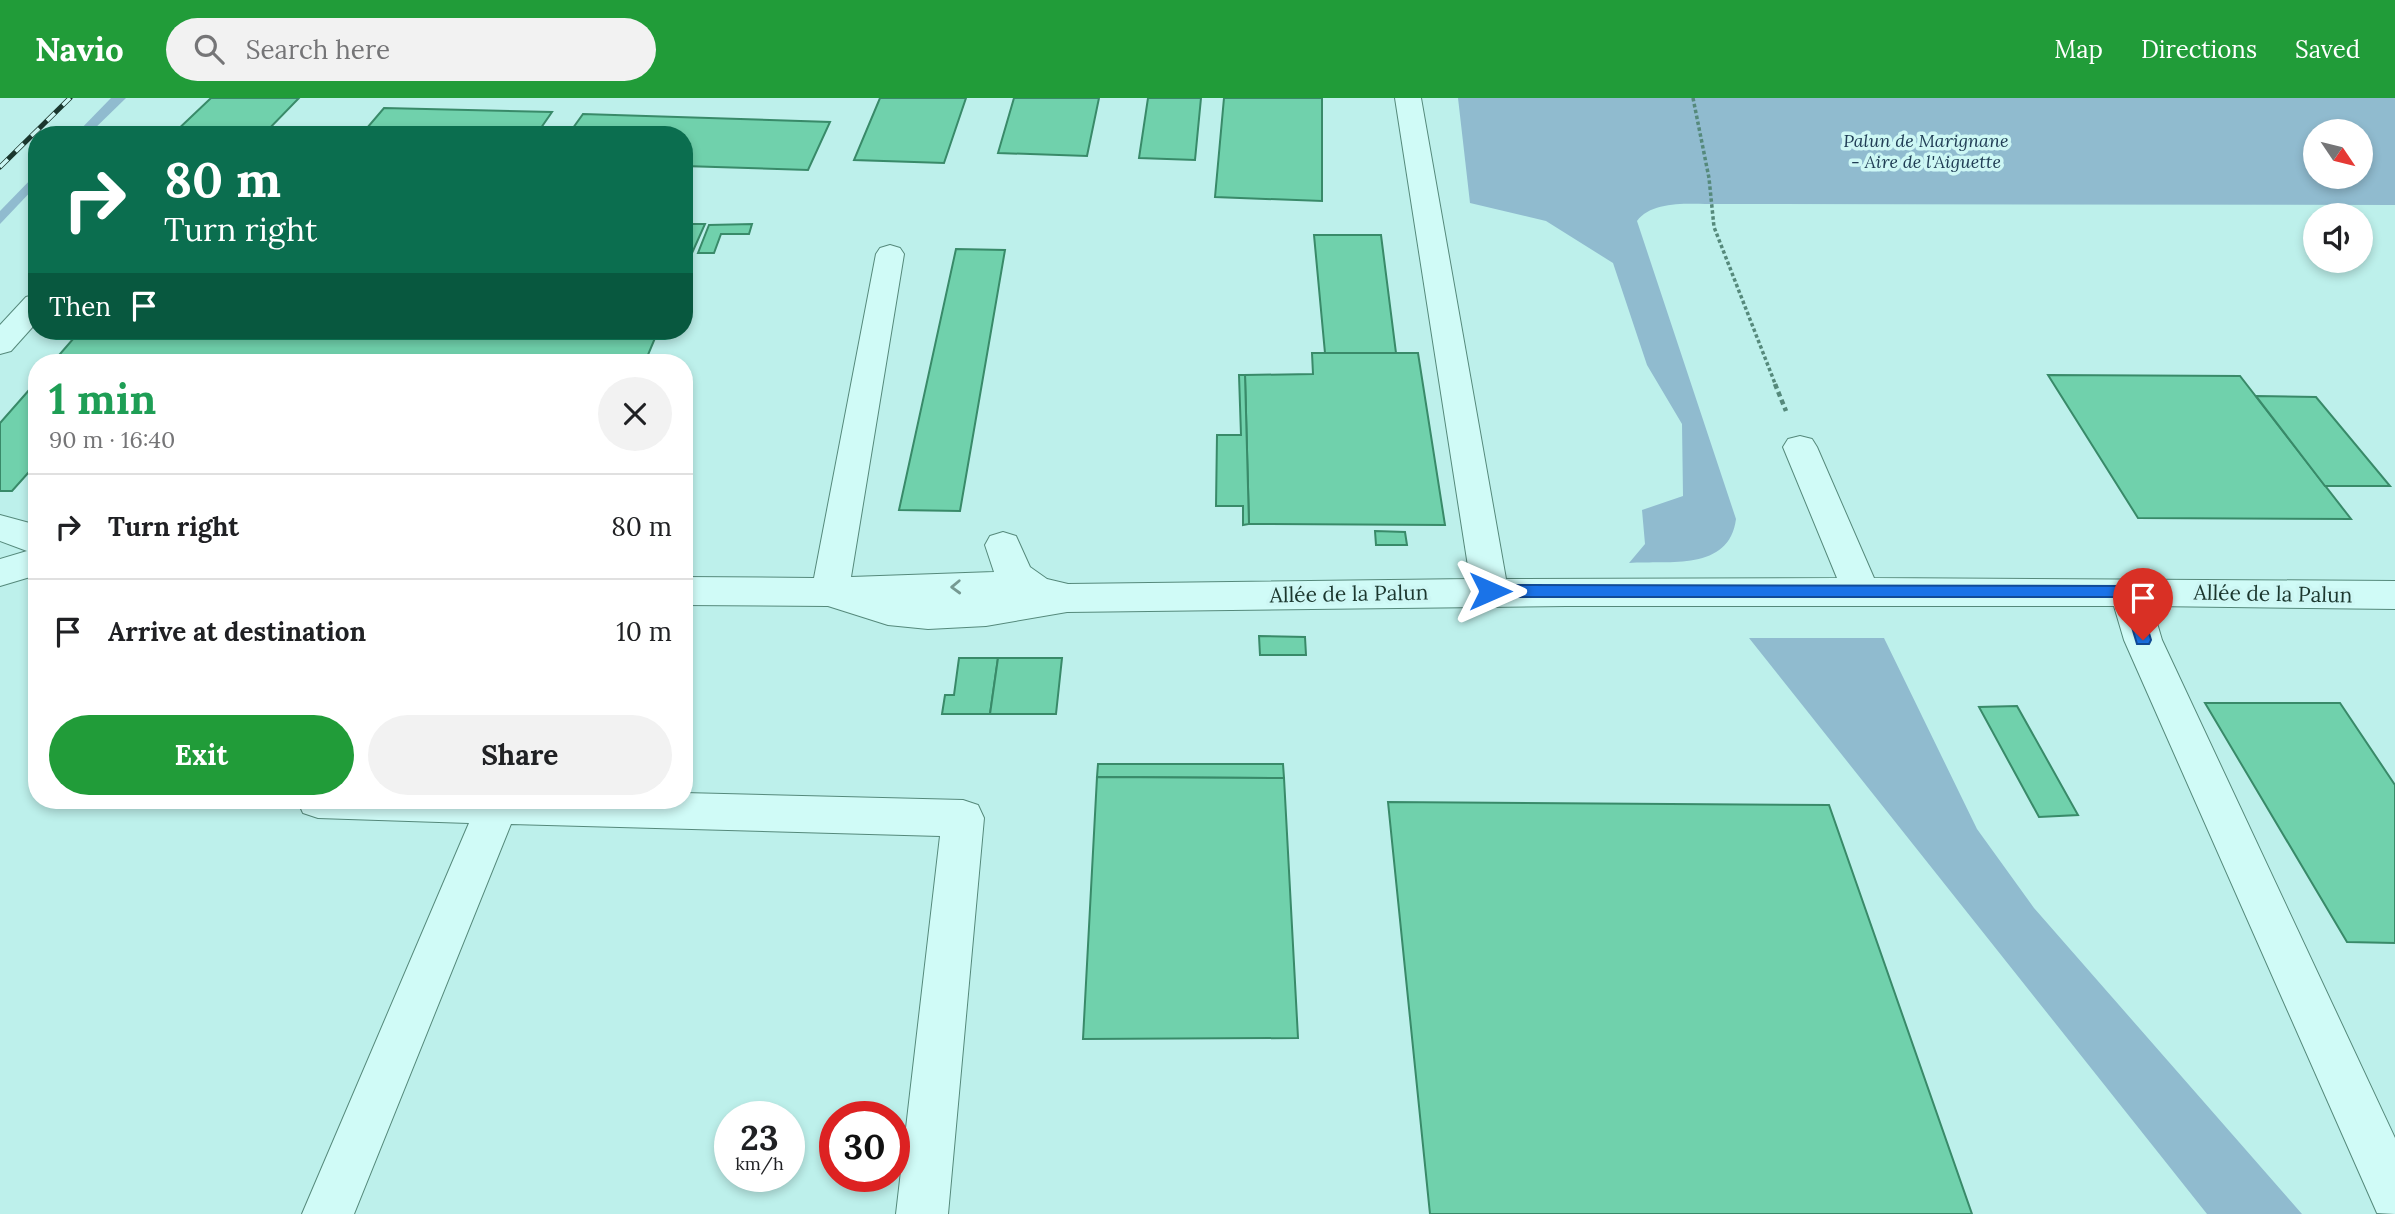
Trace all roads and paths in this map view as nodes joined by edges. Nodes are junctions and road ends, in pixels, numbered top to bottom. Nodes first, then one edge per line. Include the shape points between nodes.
1 (1408, 98) edge
2 (1693, 98) edge
3 (890, 254) dead end
4 (28, 313) edge
5 (0, 344) edge
6 (1800, 447) joint
7 (0, 528) edge
8 (28, 535) edge
9 (1003, 545) dead end
10 (28, 564) edge
11 (0, 573) edge
12 (1024, 584) junction
13 (693, 591) edge
14 (1490, 591) junction
15 (1861, 591) junction
16 (830, 592) junction
17 (2129, 592) junction
18 (2395, 595) edge
19 (1068, 598) junction
20 (497, 809) edge
21 (614, 809) edge
22 (2395, 1195) edge
23 (328, 1214) edge
24 (922, 1214) edge

1 - 14 street
2 - 6 path via 1714,227
3 - 16 street
4 - 5 street
6 - 15 street
7 - 8 street
9 - 12 street via 1004,559
10 - 11 street
12 -> 16 street
12 - 19 street, Allée de la Palun
13 - 16 street
14 - 15 street, Allée de la Palun
14 - 19 street, Allée de la Palun
15 - 17 street, Allée de la Palun
16 - 19 street via 907,614 995,612
17 - 18 street, Allée de la Palun
17 - 22 street via 2143,640
20 - 23 street
21 - 24 street via 963,818

